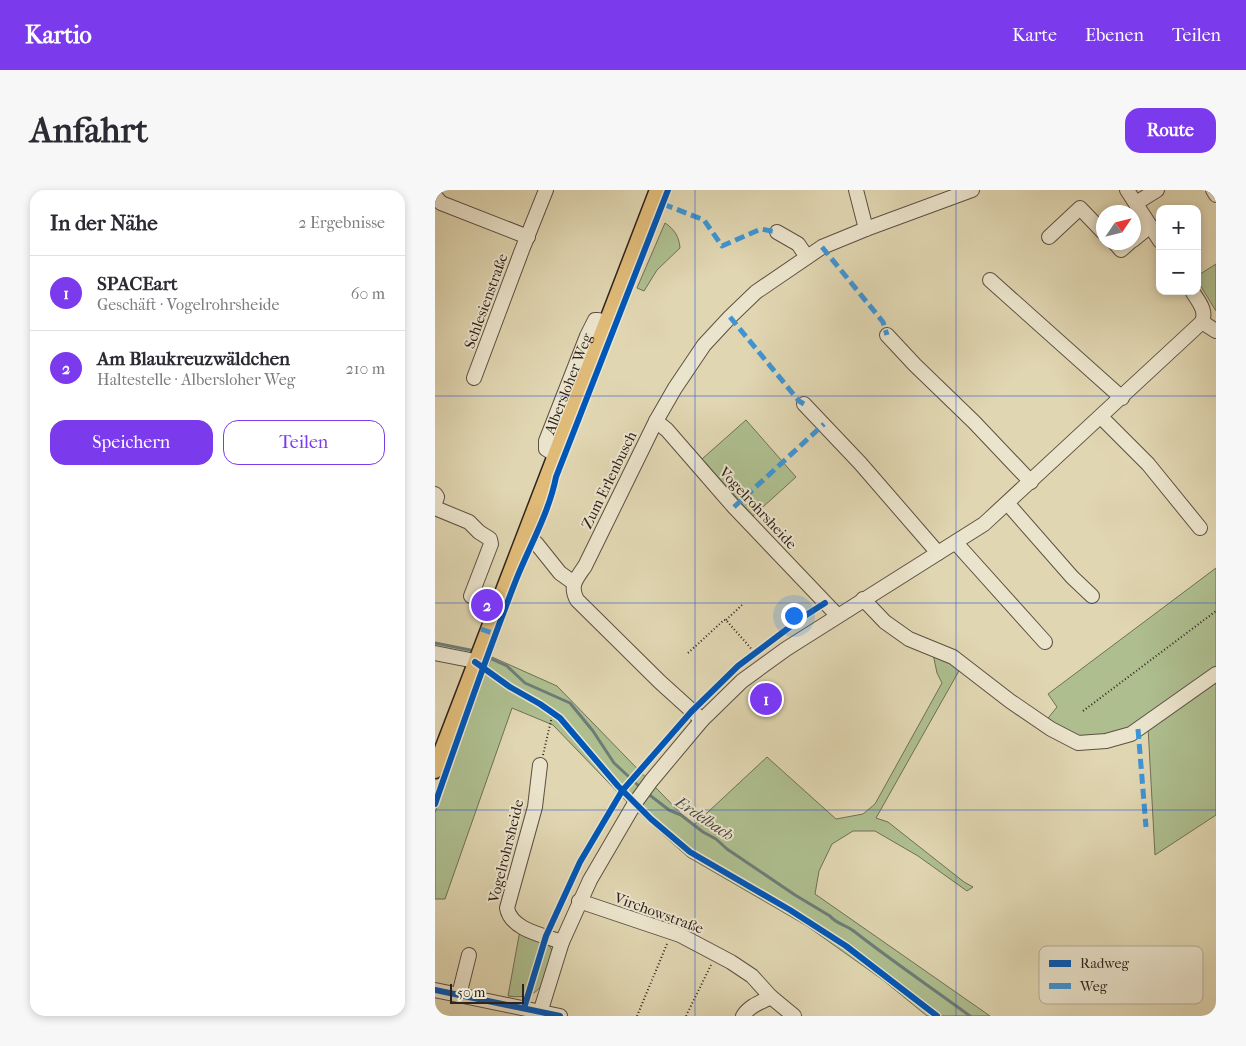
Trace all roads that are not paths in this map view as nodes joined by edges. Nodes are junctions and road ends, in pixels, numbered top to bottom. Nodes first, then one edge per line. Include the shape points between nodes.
1 (546, 190) edge
2 (658, 190) edge
3 (856, 190) edge
4 (972, 190) edge
5 (1127, 190) edge
6 (1157, 190) edge
7 (1213, 190) edge
8 (1216, 195) edge
9 (435, 196) edge
10 (1136, 204) junction
11 (1096, 225) edge
12 (1150, 226) junction
13 (866, 229) junction
14 (777, 232) dead end
15 (1141, 233) edge
16 (1156, 235) edge
17 (528, 237) junction
18 (1049, 237) dead end
19 (807, 257) junction
20 (990, 280) dead end
21 (1194, 295) edge
22 (1202, 322) junction
23 (1216, 331) edge
24 (887, 335) dead end
25 (474, 378) dead end
26 (1122, 398) junction
27 (804, 404) dead end
28 (1101, 417) junction
29 (656, 421) junction
30 (1031, 482) junction
31 (435, 494) edge
32 (435, 503) edge
33 (1008, 504) junction
34 (435, 508) edge
35 (1200, 528) dead end
36 (536, 543) dead end
37 (956, 543) junction
38 (938, 553) junction
39 (573, 583) junction
40 (471, 596) dead end
41 (1091, 596) dead end
42 (863, 599) junction
43 (837, 615) junction
44 (1045, 642) dead end
45 (435, 653) edge
46 (478, 656) junction
47 (1216, 674) edge
48 (702, 720) junction
49 (540, 765) road end
50 (435, 770) edge
51 (579, 901) junction
52 (561, 942) junction
53 (469, 955) dead end
54 (435, 990) edge
55 (459, 995) junction
56 (771, 997) junction
57 (539, 1014) edge
58 (560, 1016) edge
59 (743, 1016) edge
60 (794, 1016) edge

1 - 17 street, Schlesienstraße
2 - 46 main road, Albersloher Weg
3 - 13 street
4 - 13 street, Zum Erlenbusch
5 - 10 street
6 - 10 street
7 - 8 street
9 - 17 street via 441,203
10 - 12 street
11 - 18 street via 1080,208
12 - 15 street
12 - 16 street
13 - 19 street, Zum Erlenbusch via 822,247
14 - 19 street via 798,244
17 - 25 street, Schlesienstraße
19 - 29 street, Zum Erlenbusch via 756,292 704,345
20 - 26 street
21 - 22 street via 1205,315
22 - 23 street
22 - 26 street
24 - 30 street
26 - 28 street
27 - 38 street
28 - 30 street
28 - 35 street via 1148,464
29 - 39 street, Zum Erlenbusch via 585,566
29 - 43 street, Vogelrohrsheide
30 - 33 street
31 - 32 street
33 - 37 street
33 - 41 street
34 - 40 street via 469,522 490,539 491,544
36 - 39 street via 560,573
37 - 38 street
37 - 44 street
38 - 42 street
39 - 48 street via 577,600
42 - 43 street
42 - 47 street via 885,622 909,639 953,657 1027,713 1078,743 1106,741 1131,734
43 - 48 street via 743,681
45 - 46 street via 470,660
46 - 50 main road, Albersloher Weg
48 - 51 street via 637,799
49 - 52 street, Vogelrohrsheide via 535,807 507,908 512,921 519,926
51 - 52 street
51 - 56 street, Virchowstraße via 672,932 717,954 752,976
52 - 57 street
53 - 55 street
54 - 55 street
55 - 57 street
56 - 59 street via 757,1003
56 - 60 street, Virchowstraße
57 - 58 street

